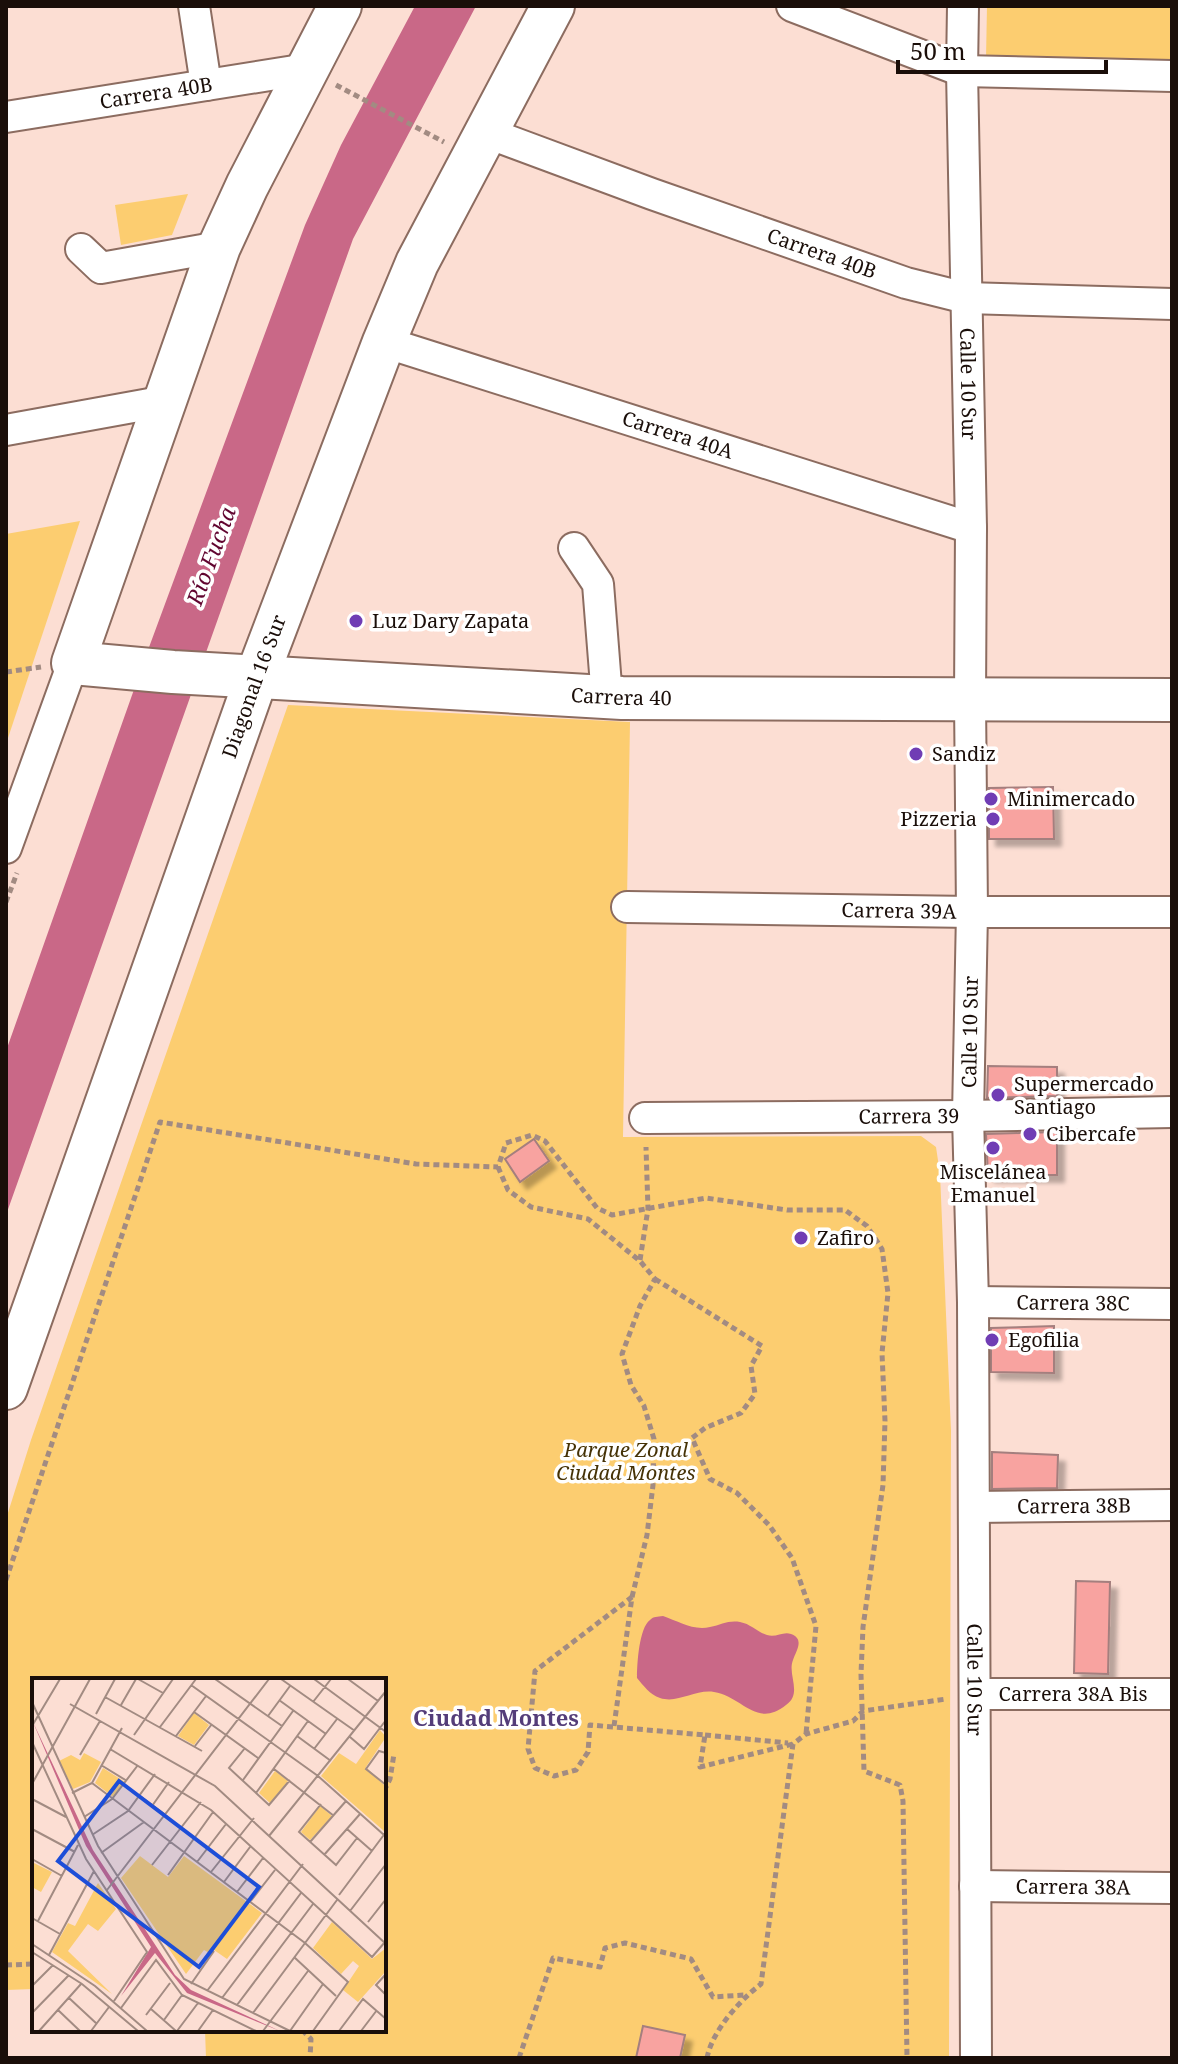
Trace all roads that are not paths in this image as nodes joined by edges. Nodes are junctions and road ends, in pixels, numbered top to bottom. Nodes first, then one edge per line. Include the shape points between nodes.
1 (194, 6) edge
2 (340, 6) edge
3 (553, 6) edge
4 (792, 6) edge
5 (963, 6) edge
6 (307, 69) junction
7 (962, 71) junction
8 (1172, 76) edge
9 (206, 85) junction
10 (6, 117) edge
11 (485, 132) junction
12 (219, 247) junction
13 (81, 249) dead end
14 (966, 298) junction
15 (1172, 304) edge
16 (384, 342) junction
17 (166, 401) junction
18 (6, 430) edge
19 (971, 528) junction
20 (574, 548) dead end
21 (73, 663) junction
22 (242, 676) junction
23 (607, 698) junction
24 (970, 699) junction
25 (1172, 700) edge
26 (6, 848) edge
27 (627, 907) dead end
28 (972, 912) junction
29 (1172, 912) edge
30 (1172, 1112) edge
31 (968, 1116) junction
32 (645, 1118) road end
33 (973, 1302) junction
34 (1172, 1304) edge
35 (6, 1388) edge
36 (1172, 1505) edge
37 (974, 1507) junction
38 (975, 1694) junction
39 (1172, 1694) edge
40 (975, 1886) junction
41 (1172, 1888) edge
42 (976, 2058) edge

1 - 9 street
2 - 6 street
3 - 11 street, Diagonal 16 Sur
4 - 7 street
5 - 7 street, Calle 10 Sur
6 - 9 street, Carrera 40B
6 - 12 street
7 - 8 street
7 - 14 street, Calle 10 Sur
9 - 10 street, Carrera 40B
11 - 14 street, Carrera 40B via 906,283
11 - 16 street, Diagonal 16 Sur via 417,263
12 - 13 street via 101,268
12 - 17 street
14 - 15 street, Carrera 40B
14 - 19 street, Calle 10 Sur
16 - 19 street, Carrera 40A
16 - 22 street, Diagonal 16 Sur
17 - 18 street
17 - 21 street
19 - 24 street, Calle 10 Sur
20 - 23 street via 598,584
21 - 22 street, Carrera 40
21 - 26 street
22 - 23 street, Carrera 40
22 - 35 street, Diagonal 16 Sur
23 - 24 street, Carrera 40
24 - 25 street, Carrera 40
24 - 28 street, Calle 10 Sur
27 - 28 street, Carrera 39A
28 - 29 street, Carrera 39A
28 - 31 street, Calle 10 Sur
30 - 31 street, Carrera 39
31 - 32 street, Carrera 39
31 - 33 street, Calle 10 Sur
33 - 34 street, Carrera 38C
33 - 37 street, Calle 10 Sur
36 - 37 street, Carrera 38B
37 - 38 street, Calle 10 Sur
38 - 39 street, Carrera 38A Bis
38 - 40 street, Calle 10 Sur
40 - 41 street, Carrera 38A
40 - 42 street, Calle 10 Sur

